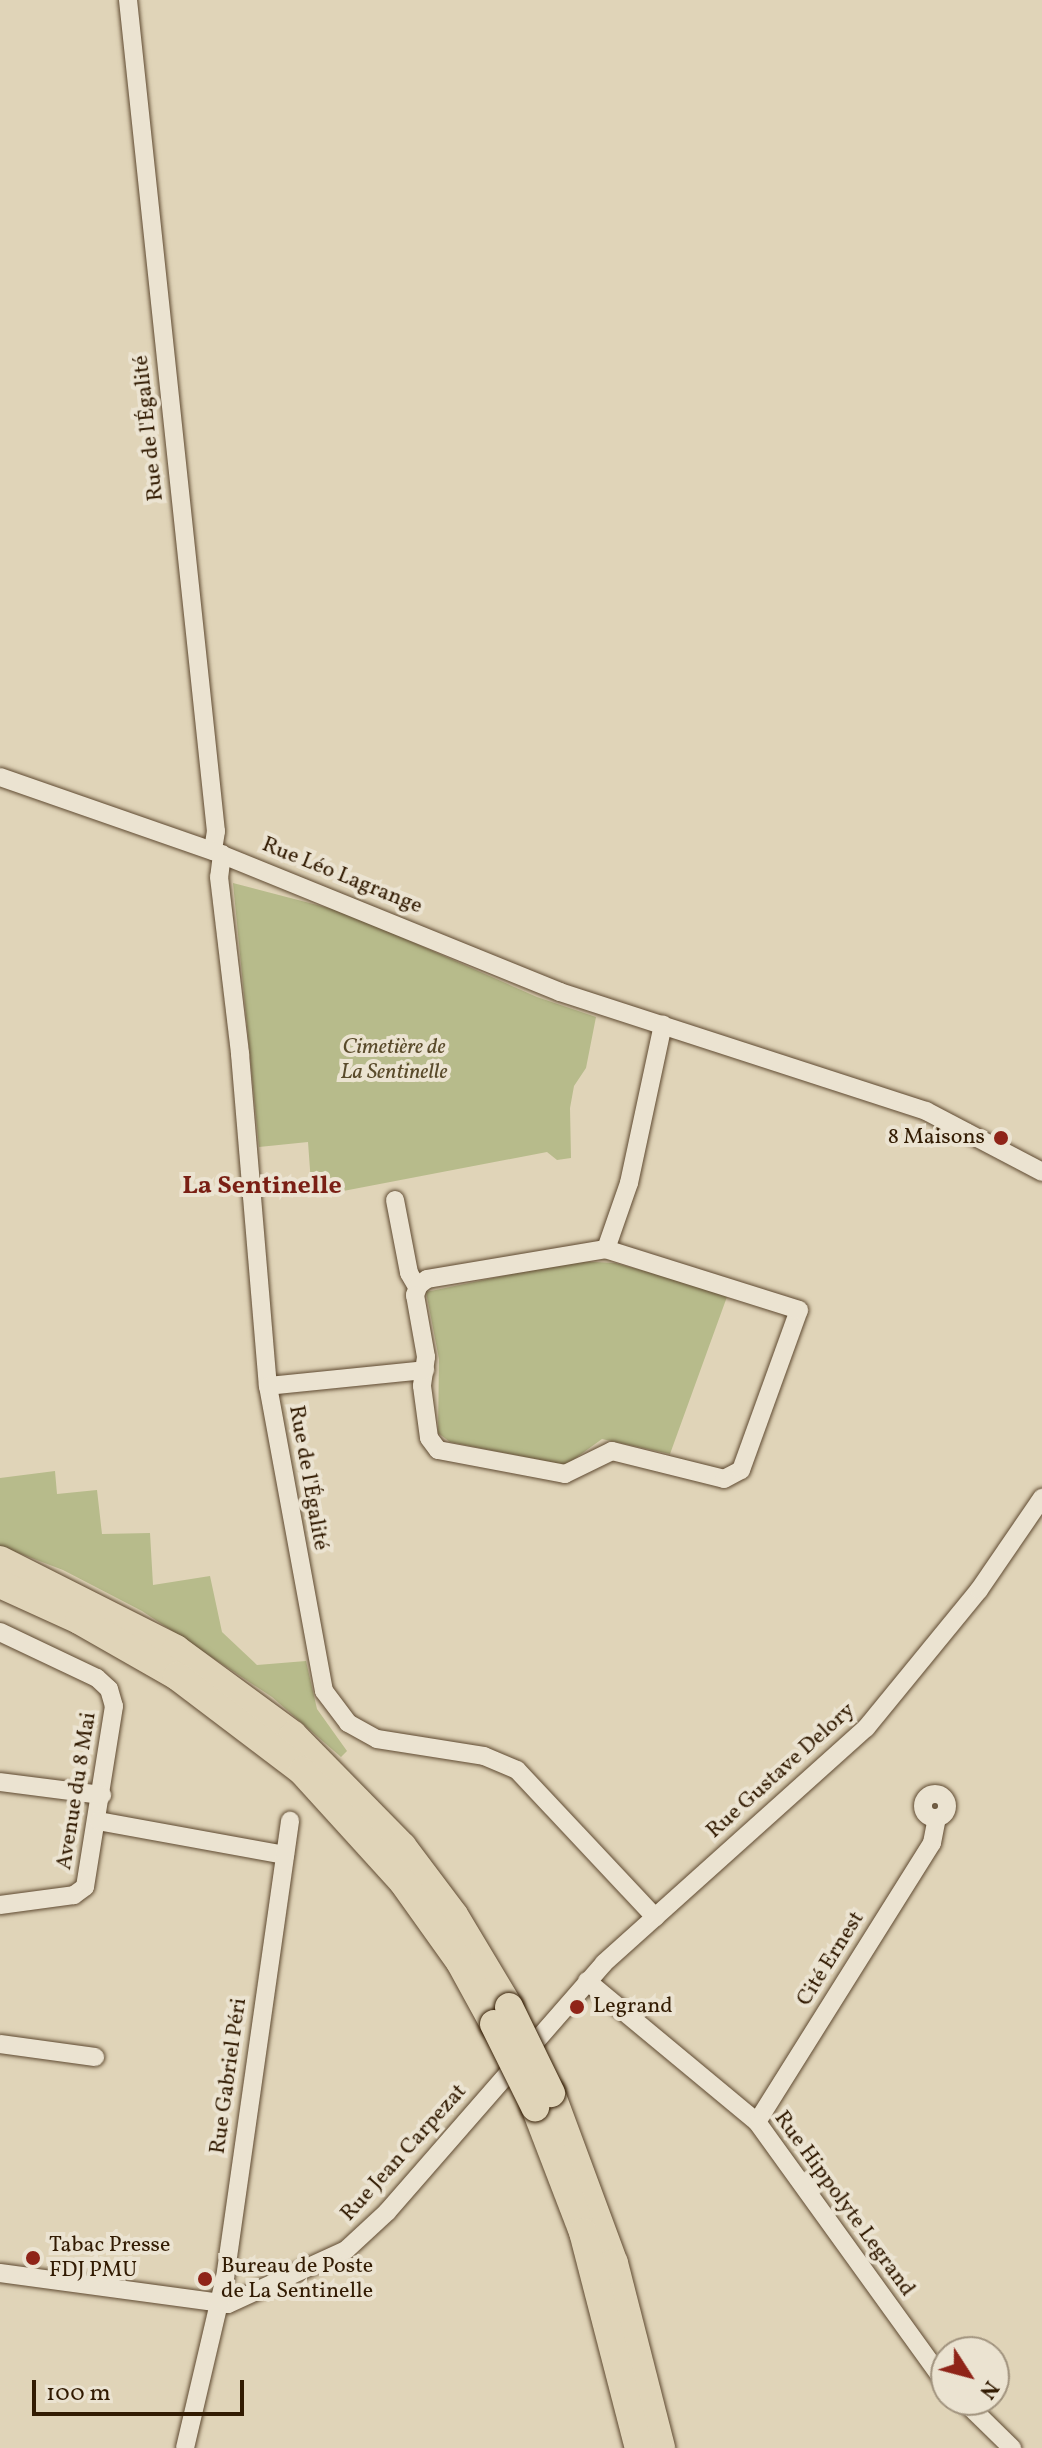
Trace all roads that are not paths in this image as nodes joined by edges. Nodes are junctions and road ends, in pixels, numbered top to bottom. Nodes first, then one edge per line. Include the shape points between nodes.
1 (128, 0) edge
2 (0, 777) edge
3 (218, 852) junction
4 (663, 1025) junction
5 (1042, 1172) edge
6 (395, 1200) dead end
7 (606, 1249) junction
8 (417, 1287) junction
9 (425, 1370) junction
10 (268, 1386) junction
11 (1042, 1498) edge
12 (0, 1560) edge
13 (0, 1584) edge
14 (0, 1632) edge
15 (0, 1782) edge
16 (102, 1795) junction
17 (937, 1818) dead end
18 (98, 1821) junction
19 (290, 1821) dead end
20 (285, 1855) junction
21 (0, 1905) edge
22 (655, 1917) junction
23 (587, 1981) junction
24 (502, 2015) junction
25 (0, 2044) edge
26 (95, 2057) dead end
27 (543, 2100) junction
28 (757, 2122) junction
29 (0, 2273) edge
30 (220, 2304) junction
31 (930, 2363) edge
32 (979, 2416) edge
33 (185, 2448) edge
34 (639, 2448) edge
35 (661, 2448) edge
36 (1012, 2448) edge

1 - 3 street, Rue de l'Égalité
2 - 3 street, Rue Léo Lagrange
3 - 4 street, Rue Léo Lagrange via 547,987
3 - 10 street, Rue de l'Égalité
4 - 5 street, Rue Léo Lagrange via 926,1111
4 - 7 street via 626,1191
6 - 8 street via 409,1273
7 - 8 street via 427,1279
7 - 9 street via 799,1310 736,1475 724,1479 612,1451 565,1474 443,1452 429,1438
8 - 9 street
9 - 10 street
10 - 22 street, Rue de l'Égalité via 319,1677 331,1705 354,1728 377,1739 484,1756 517,1770
11 - 22 street, Rue Gustave Delory via 979,1590 866,1728
12 - 24 highway via 176,1649 293,1735 348,1786 411,1858 461,1926
13 - 24 highway via 92,1627 177,1676 302,1771 413,1895
14 - 16 street, Avenue du 8 Mai via 97,1678 109,1689 114,1706
15 - 16 street
16 - 18 street, Avenue du 8 Mai
17 - 28 street, Cité Ernest via 932,1843
18 - 20 street
18 - 21 street, Avenue du 8 Mai via 90,1875 82,1891
19 - 20 street, Rue Gabriel Péri
20 - 30 street, Rue Gabriel Péri
22 - 23 street, Rue Gustave Delory
23 - 28 street, Rue Hippolyte Legrand
23 - 30 street, Rue Jean Carpezat via 366,2234 325,2263 241,2302
24 - 27 highway, bridge
25 - 26 street
27 - 34 highway
27 - 35 highway via 614,2263
28 - 31 street, Rue Hippolyte Legrand
29 - 30 street
30 - 33 street, Rue Gabriel Péri
32 - 36 street

